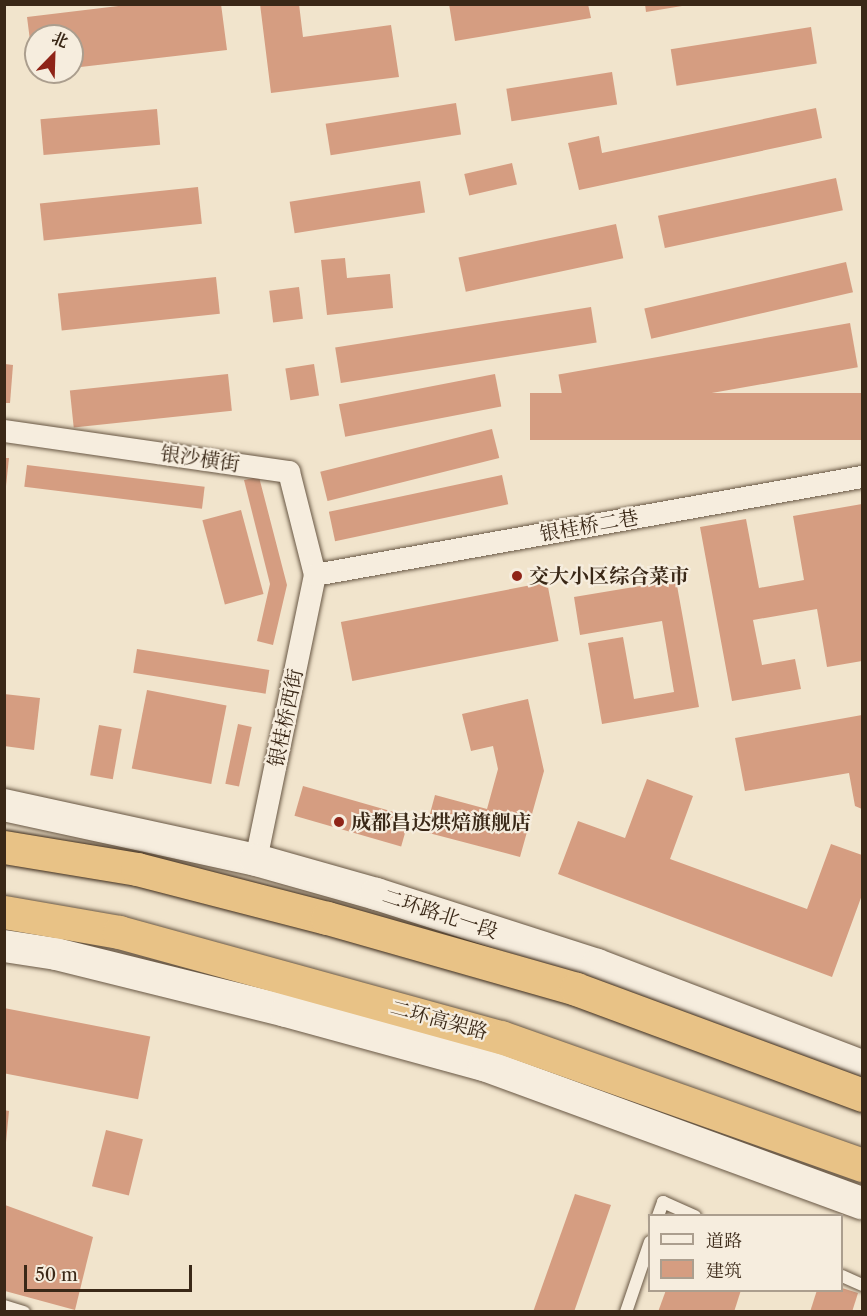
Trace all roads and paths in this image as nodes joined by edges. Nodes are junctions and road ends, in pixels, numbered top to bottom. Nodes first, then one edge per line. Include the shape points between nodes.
1 (4, 431) edge
2 (862, 477) edge
3 (315, 575) junction
4 (4, 805) edge
5 (4, 847) edge
6 (256, 860) junction
7 (4, 912) edge
8 (4, 946) edge
9 (862, 1066) edge
10 (862, 1095) edge
11 (862, 1165) edge
12 (862, 1203) edge
13 (658, 1214) edge
14 (693, 1214) edge
15 (648, 1248) edge
16 (843, 1276) edge
17 (862, 1285) edge
18 (4, 1306) edge
19 (24, 1311) edge
20 (626, 1311) edge

1 - 3 street, 银沙横街 via 289,472
2 - 3 street, 银桂桥二巷
3 - 6 street, 银桂桥西街
4 - 6 main road, 二环路北一段
5 - 10 highway, bridge via 137,869 564,986
6 - 9 main road, 二环路北一段 via 597,965
7 - 11 highway, 二环高架路 via 119,932 501,1037
8 - 12 main road via 57,954 263,1005 484,1065
13 - 14 lane via 663,1202
15 - 20 lane
16 - 17 lane
18 - 19 lane

